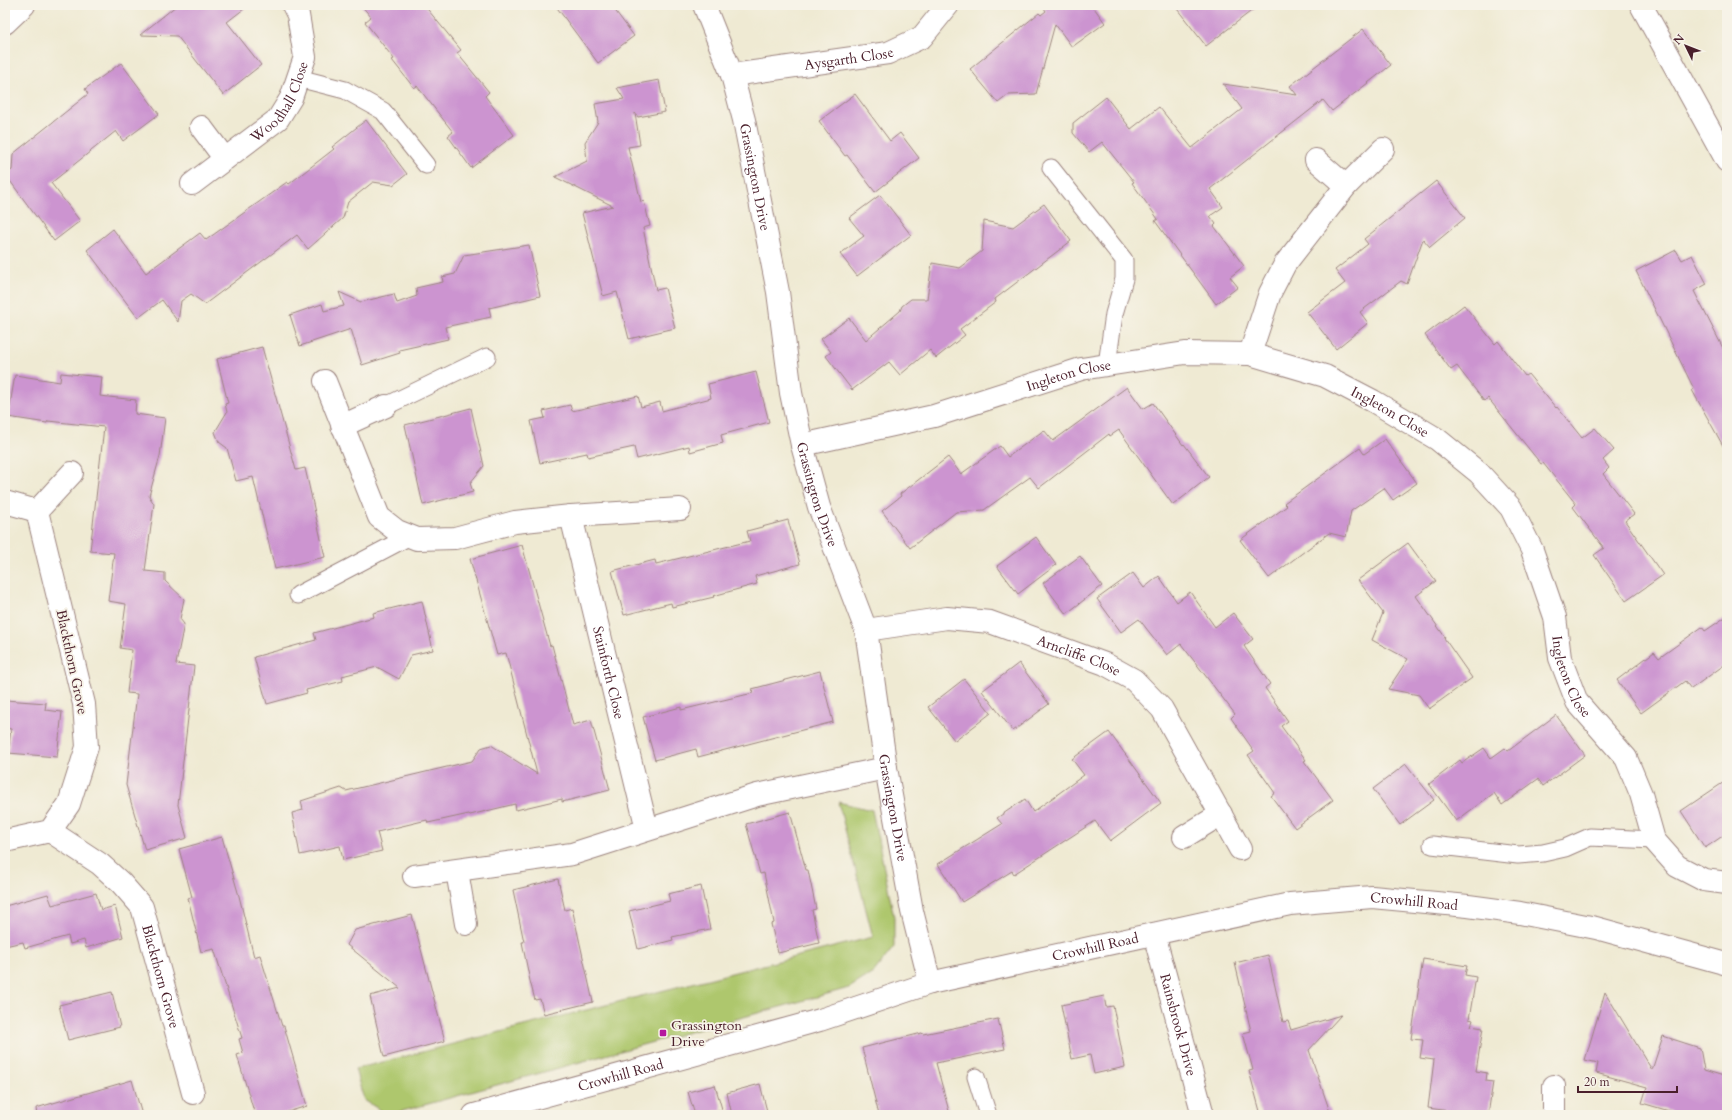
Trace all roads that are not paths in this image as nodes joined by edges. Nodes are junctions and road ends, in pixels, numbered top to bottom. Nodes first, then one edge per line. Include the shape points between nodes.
1 (24, 5) edge
2 (293, 5) edge
3 (704, 5) edge
4 (948, 5) edge
5 (1641, 5) edge
6 (5, 23) edge
7 (732, 75) junction
8 (298, 78) junction
9 (201, 127) dead end
10 (1383, 149) dead end
11 (225, 159) junction
12 (1316, 160) dead end
13 (1727, 161) edge
14 (426, 165) dead end
15 (1051, 168) dead end
16 (192, 184) dead end
17 (1346, 186) junction
18 (1250, 354) junction
19 (487, 357) dead end
20 (1107, 365) junction
21 (325, 381) dead end
22 (386, 406) joint
23 (342, 426) junction
24 (802, 445) junction
25 (72, 473) dead end
26 (5, 502) edge
27 (37, 510) junction
28 (680, 510) dead end
29 (571, 516) junction
30 (408, 537) junction
31 (298, 596) dead end
32 (866, 630) junction
33 (886, 768) junction
34 (1221, 814) junction
35 (647, 829) junction
36 (50, 831) junction
37 (1184, 837) dead end
38 (1654, 840) junction
39 (5, 841) edge
40 (1432, 845) dead end
41 (1240, 848) dead end
42 (457, 871) junction
43 (414, 876) dead end
44 (1727, 883) edge
45 (466, 924) dead end
46 (1154, 934) junction
47 (1727, 964) edge
48 (930, 983) junction
49 (976, 1077) dead end
50 (1554, 1086) dead end
51 (193, 1093) dead end
52 (474, 1115) edge
53 (988, 1115) edge
54 (1203, 1115) edge
55 (1554, 1115) edge

1 - 6 street
2 - 8 street, Woodhall Close via 298,14 305,57
3 - 7 street, Grassington Drive
4 - 7 street, Aysgarth Close via 922,37 888,53
5 - 13 street
7 - 24 street, Grassington Drive via 744,120 778,292 791,393
8 - 11 street, Woodhall Close via 291,98 278,118
8 - 14 lane via 345,90 383,111
9 - 11 street
10 - 17 street
11 - 16 street, Woodhall Close
12 - 17 street
15 - 20 lane via 1124,260 1124,279 1114,314
17 - 18 street via 1284,264 1270,293
18 - 20 street, Ingleton Close via 1185,353
18 - 38 street, Ingleton Close via 1325,376 1373,401 1437,439 1479,474 1511,508 1532,550 1555,617 1560,658 1577,702 1626,758
19 - 22 lane
20 - 24 street, Ingleton Close via 1081,369 934,416
21 - 23 street
22 - 23 street
23 - 30 street via 379,517
24 - 32 street, Grassington Drive via 819,507
25 - 27 street
26 - 27 street
27 - 36 street, Blackthorn Grove via 84,704 87,747 69,804
28 - 29 street
29 - 30 street via 515,522 455,538
29 - 35 street, Stainforth Close
30 - 31 lane
32 - 33 street, Grassington Drive
32 - 34 street, Arncliffe Close via 947,618 990,622 1105,664 1134,680 1162,709
33 - 35 street via 757,795
33 - 48 street, Grassington Drive via 912,911
34 - 37 street
34 - 41 street, Arncliffe Close
35 - 42 street via 572,854
36 - 39 street
36 - 51 street, Blackthorn Grove via 100,864 121,882 142,907
38 - 40 lane via 1590,837 1564,848 1518,855
38 - 44 street, Ingleton Close via 1677,866 1704,880
42 - 43 street
42 - 45 street
46 - 47 street, Crowhill Road via 1290,904 1372,897 1520,913 1596,928
46 - 48 street, Crowhill Road
46 - 54 street, Rainsbrook Drive
48 - 52 street, Crowhill Road via 820,1020
49 - 53 lane
50 - 55 street

